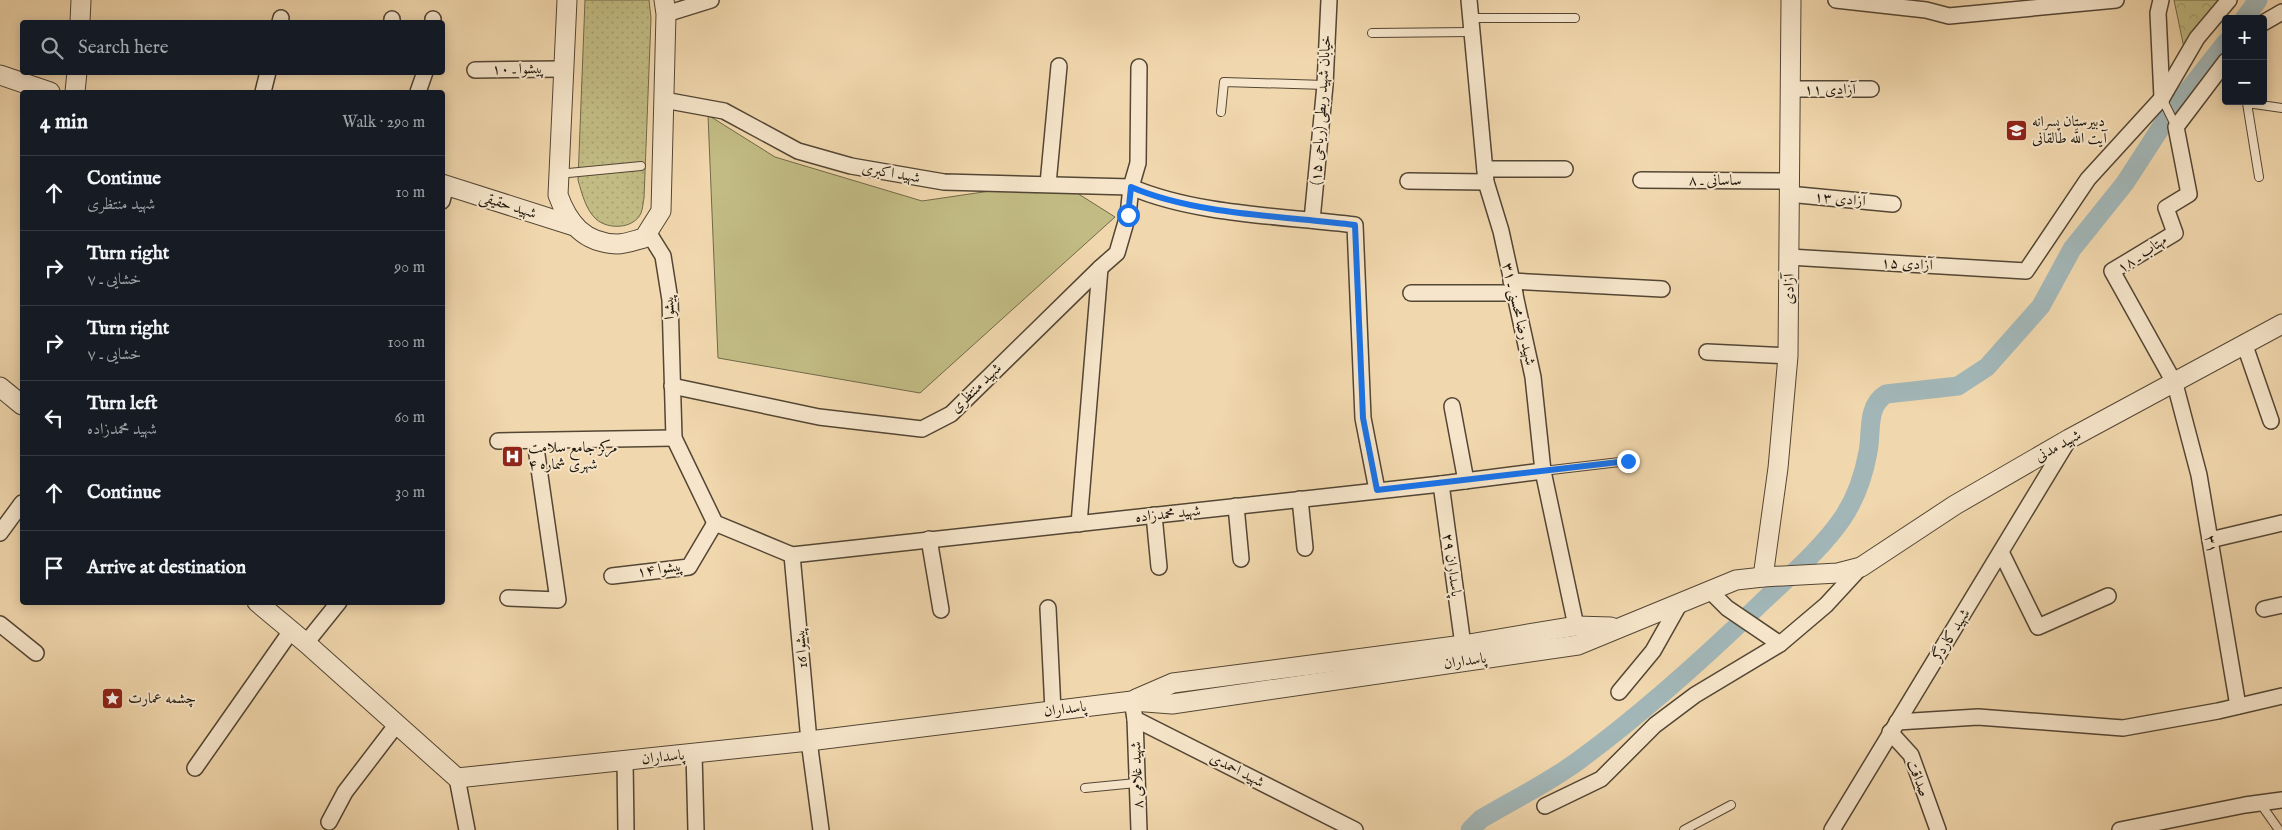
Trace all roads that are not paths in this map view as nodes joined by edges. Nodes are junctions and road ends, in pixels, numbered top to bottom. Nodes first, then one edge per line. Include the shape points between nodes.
1 (81, 0) edge
2 (567, 0) edge
3 (711, 0) edge
4 (1329, 0) edge
5 (1470, 0) edge
6 (1791, 0) edge
7 (1836, 0) edge
8 (2116, 0) edge
9 (2161, 0) edge
10 (2230, 0) edge
11 (665, 7) edge
12 (2282, 12) edge
13 (1575, 18) dead end
14 (80, 20) edge
15 (2267, 21) edge
16 (1471, 25) junction
17 (1372, 33) dead end
18 (2222, 65) edge
19 (1058, 66) dead end
20 (1139, 67) dead end
21 (562, 69) junction
22 (474, 70) dead end
23 (0, 75) edge
24 (77, 75) edge
25 (267, 75) edge
26 (424, 75) edge
27 (1325, 85) junction
28 (1789, 89) junction
29 (44, 90) edge
30 (75, 90) edge
31 (264, 90) edge
32 (419, 90) edge
33 (1872, 90) dead end
34 (2162, 98) junction
35 (664, 100) junction
36 (2282, 108) edge
37 (1221, 112) dead end
38 (2176, 128) junction
39 (641, 166) dead end
40 (1565, 169) dead end
41 (558, 174) junction
42 (1486, 175) junction
43 (2259, 177) dead end
44 (1641, 180) dead end
45 (1408, 181) dead end
46 (1048, 184) junction
47 (1131, 187) junction
48 (1788, 188) junction
49 (445, 190) edge
50 (1893, 204) dead end
51 (1312, 220) junction
52 (574, 226) junction
53 (648, 232) junction
54 (1789, 257) junction
55 (1100, 268) junction
56 (1513, 287) junction
57 (1662, 288) dead end
58 (1411, 293) dead end
59 (2282, 324) edge
60 (2244, 343) junction
61 (1707, 352) dead end
62 (1788, 356) junction
63 (2175, 384) junction
64 (672, 386) junction
65 (0, 387) edge
66 (20, 403) edge
67 (1452, 406) dead end
68 (2271, 421) dead end
69 (674, 438) junction
70 (2069, 439) junction
71 (498, 441) dead end
72 (536, 441) junction
73 (1628, 461) dead end
74 (1543, 471) junction
75 (1466, 481) junction
76 (1441, 484) junction
77 (1377, 490) junction
78 (1300, 499) junction
79 (20, 506) edge
80 (1236, 506) junction
81 (1154, 515) junction
82 (715, 523) junction
83 (2282, 523) edge
84 (1079, 524) junction
85 (0, 533) edge
86 (930, 540) junction
87 (2210, 540) junction
88 (1305, 548) dead end
89 (2001, 552) junction
90 (792, 555) junction
91 (1241, 559) dead end
92 (1159, 567) dead end
93 (1862, 567) junction
94 (612, 576) dead end
95 (1770, 576) junction
96 (1709, 590) junction
97 (2108, 596) dead end
98 (508, 598) dead end
99 (1680, 603) junction
100 (261, 605) edge
101 (337, 605) edge
102 (2282, 605) edge
103 (1048, 608) dead end
104 (2264, 609) dead end
105 (941, 610) dead end
106 (0, 624) edge
107 (1576, 626) junction
108 (1617, 628) junction
109 (291, 631) junction
110 (306, 643) junction
111 (1780, 644) junction
112 (1463, 645) junction
113 (36, 653) dead end
114 (1619, 692) dead end
115 (2282, 696) edge
116 (1132, 701) junction
117 (2238, 706) junction
118 (1053, 711) junction
119 (1135, 719) junction
120 (397, 724) junction
121 (1893, 727) junction
122 (810, 741) junction
123 (694, 753) junction
124 (625, 760) junction
125 (195, 768) dead end
126 (457, 778) junction
127 (1136, 783) junction
128 (1085, 788) dead end
129 (2282, 800) edge
130 (2260, 803) junction
131 (1731, 805) dead end
132 (1545, 806) dead end
133 (329, 822) dead end
134 (467, 830) edge
135 (626, 830) edge
136 (696, 830) edge
137 (821, 830) edge
138 (1139, 830) edge
139 (1355, 830) edge
140 (1684, 830) edge
141 (1832, 830) edge
142 (1938, 830) edge
143 (2120, 830) edge
144 (2279, 830) edge

1 - 14 street
2 - 21 street
3 - 11 street
4 - 27 street, خیابان شهید ربطی (ریاحی ۱۵)
5 - 16 street, شهید رضا محسنی ـ ۳۱
6 - 28 street, آزادی
7 - 8 street via 1926,10 1949,16
9 - 34 street via 2158,14
10 - 34 street via 2197,38
11 - 35 street
12 - 15 street
13 - 16 lane
16 - 17 lane
16 - 42 street, شهید رضا محسنی ـ ۳۱
18 - 38 street
19 - 46 street
20 - 47 street, شهید منتظری via 1138,163
21 - 22 street, پیشوا ـ ۱۰
21 - 41 street
23 - 29 street
24 - 30 street
25 - 31 street
26 - 32 street
27 - 37 lane via 1224,82
27 - 51 street, خیابان شهید ربطی (ریاحی ۱۵)
28 - 33 street, آزادی ۱۱
28 - 48 street, آزادی
34 - 38 lane
34 - 54 street, آزادی ۱۵ via 2088,179 2026,271
35 - 46 street, شهید اکبری via 724,111 798,151 851,166 944,182
35 - 53 street via 661,211
36 - 43 lane via 2247,103
38 - 63 street, مهتاب ـ ۱۸ via 2189,194 2166,208 2175,233 2112,271
39 - 41 lane
40 - 42 street
41 - 52 street via 558,195
42 - 45 street
42 - 56 street, شهید رضا محسنی ـ ۳۱
44 - 48 street, ساسانی ـ ۸
46 - 47 street, شهید اکبری
47 - 51 street via 1154,197 1244,214
47 - 55 street, شهید منتظری via 1128,215 1117,253
48 - 50 street, آزادی ۱۳
48 - 54 street, آزادی
49 - 52 street, شهید حقیقی
51 - 77 street via 1355,225 1363,418
52 - 53 street, شهید حقیقی via 598,240 618,244 644,238
53 - 64 street, پیشوا via 663,256 670,300
54 - 62 street, آزادی
55 - 64 street, شهید منتظری via 951,414 922,429 819,417
55 - 84 street
56 - 57 street
56 - 58 street
56 - 74 street, شهید رضا محسنی ـ ۳۱ via 1533,377
59 - 60 street, شهید مدنی
60 - 63 street, شهید مدنی
60 - 68 street
61 - 62 street
62 - 95 street, آزادی
63 - 70 street, شهید مدنی
63 - 87 street, ۳۱ via 2199,475
64 - 69 street, پیشوا
65 - 66 street
67 - 75 street
69 - 72 street
69 - 82 street
70 - 89 street, شهید کاردگر
70 - 93 street, شهید مدنی via 1955,505
71 - 72 street
72 - 98 street via 558,600
73 - 74 lane
74 - 75 street, شهید محمدزاده
74 - 107 street, شهید رضا محسنی ـ ۳۱
75 - 76 street, شهید محمدزاده
76 - 77 street, شهید محمدزاده
76 - 112 street, پاسداران ۲۹
77 - 78 street, شهید محمدزاده
78 - 80 street, شهید محمدزاده
78 - 88 street
79 - 85 street
80 - 81 street, شهید محمدزاده
80 - 91 street
81 - 84 street, شهید محمدزاده
81 - 92 street
82 - 90 street
82 - 94 street, پیشوا ۱۴ via 689,568
83 - 87 street
84 - 86 street, شهید محمدزاده
86 - 90 street, شهید محمدزاده
86 - 105 street
87 - 117 street, ۳۱
89 - 97 street via 2038,627
89 - 121 street, شهید کاردگر
90 - 122 street, پیشوا 16
93 - 95 street, شهید مدنی via 1838,573
93 - 111 street via 1826,606
95 - 96 street, پاسداران via 1736,580
96 - 99 street, پاسداران
96 - 111 street via 1727,608
99 - 108 street, پاسداران
99 - 114 street via 1654,651
100 - 109 street
101 - 110 street
102 - 104 street
103 - 118 street
106 - 113 street
107 - 108 street, پاسداران
107 - 112 street, پاسداران
108 - 116 street, پاسداران via 1578,645 1172,704
109 - 110 street
109 - 125 street
110 - 120 street
111 - 132 street via 1695,695 1655,725 1601,779
112 - 116 street, پاسداران via 1173,684
115 - 117 street
116 - 118 street, پاسداران
116 - 119 street
117 - 121 street via 2123,728 1978,717
118 - 122 street, پاسداران
119 - 127 street, ۸ شهید غلامی
119 - 139 street, شهید احمدی
120 - 126 street
120 - 133 street via 345,792
121 - 141 street, شهید کاردگر
121 - 142 street, صداقت via 1911,755
122 - 123 street, پاسداران
122 - 137 street, پیشوا 16
123 - 124 street, پاسداران
123 - 136 street
124 - 126 street, پاسداران
124 - 135 street
126 - 134 street
127 - 128 lane
127 - 138 street, ۸ شهید غلامی
129 - 130 street
130 - 143 street
130 - 144 lane
131 - 140 lane

